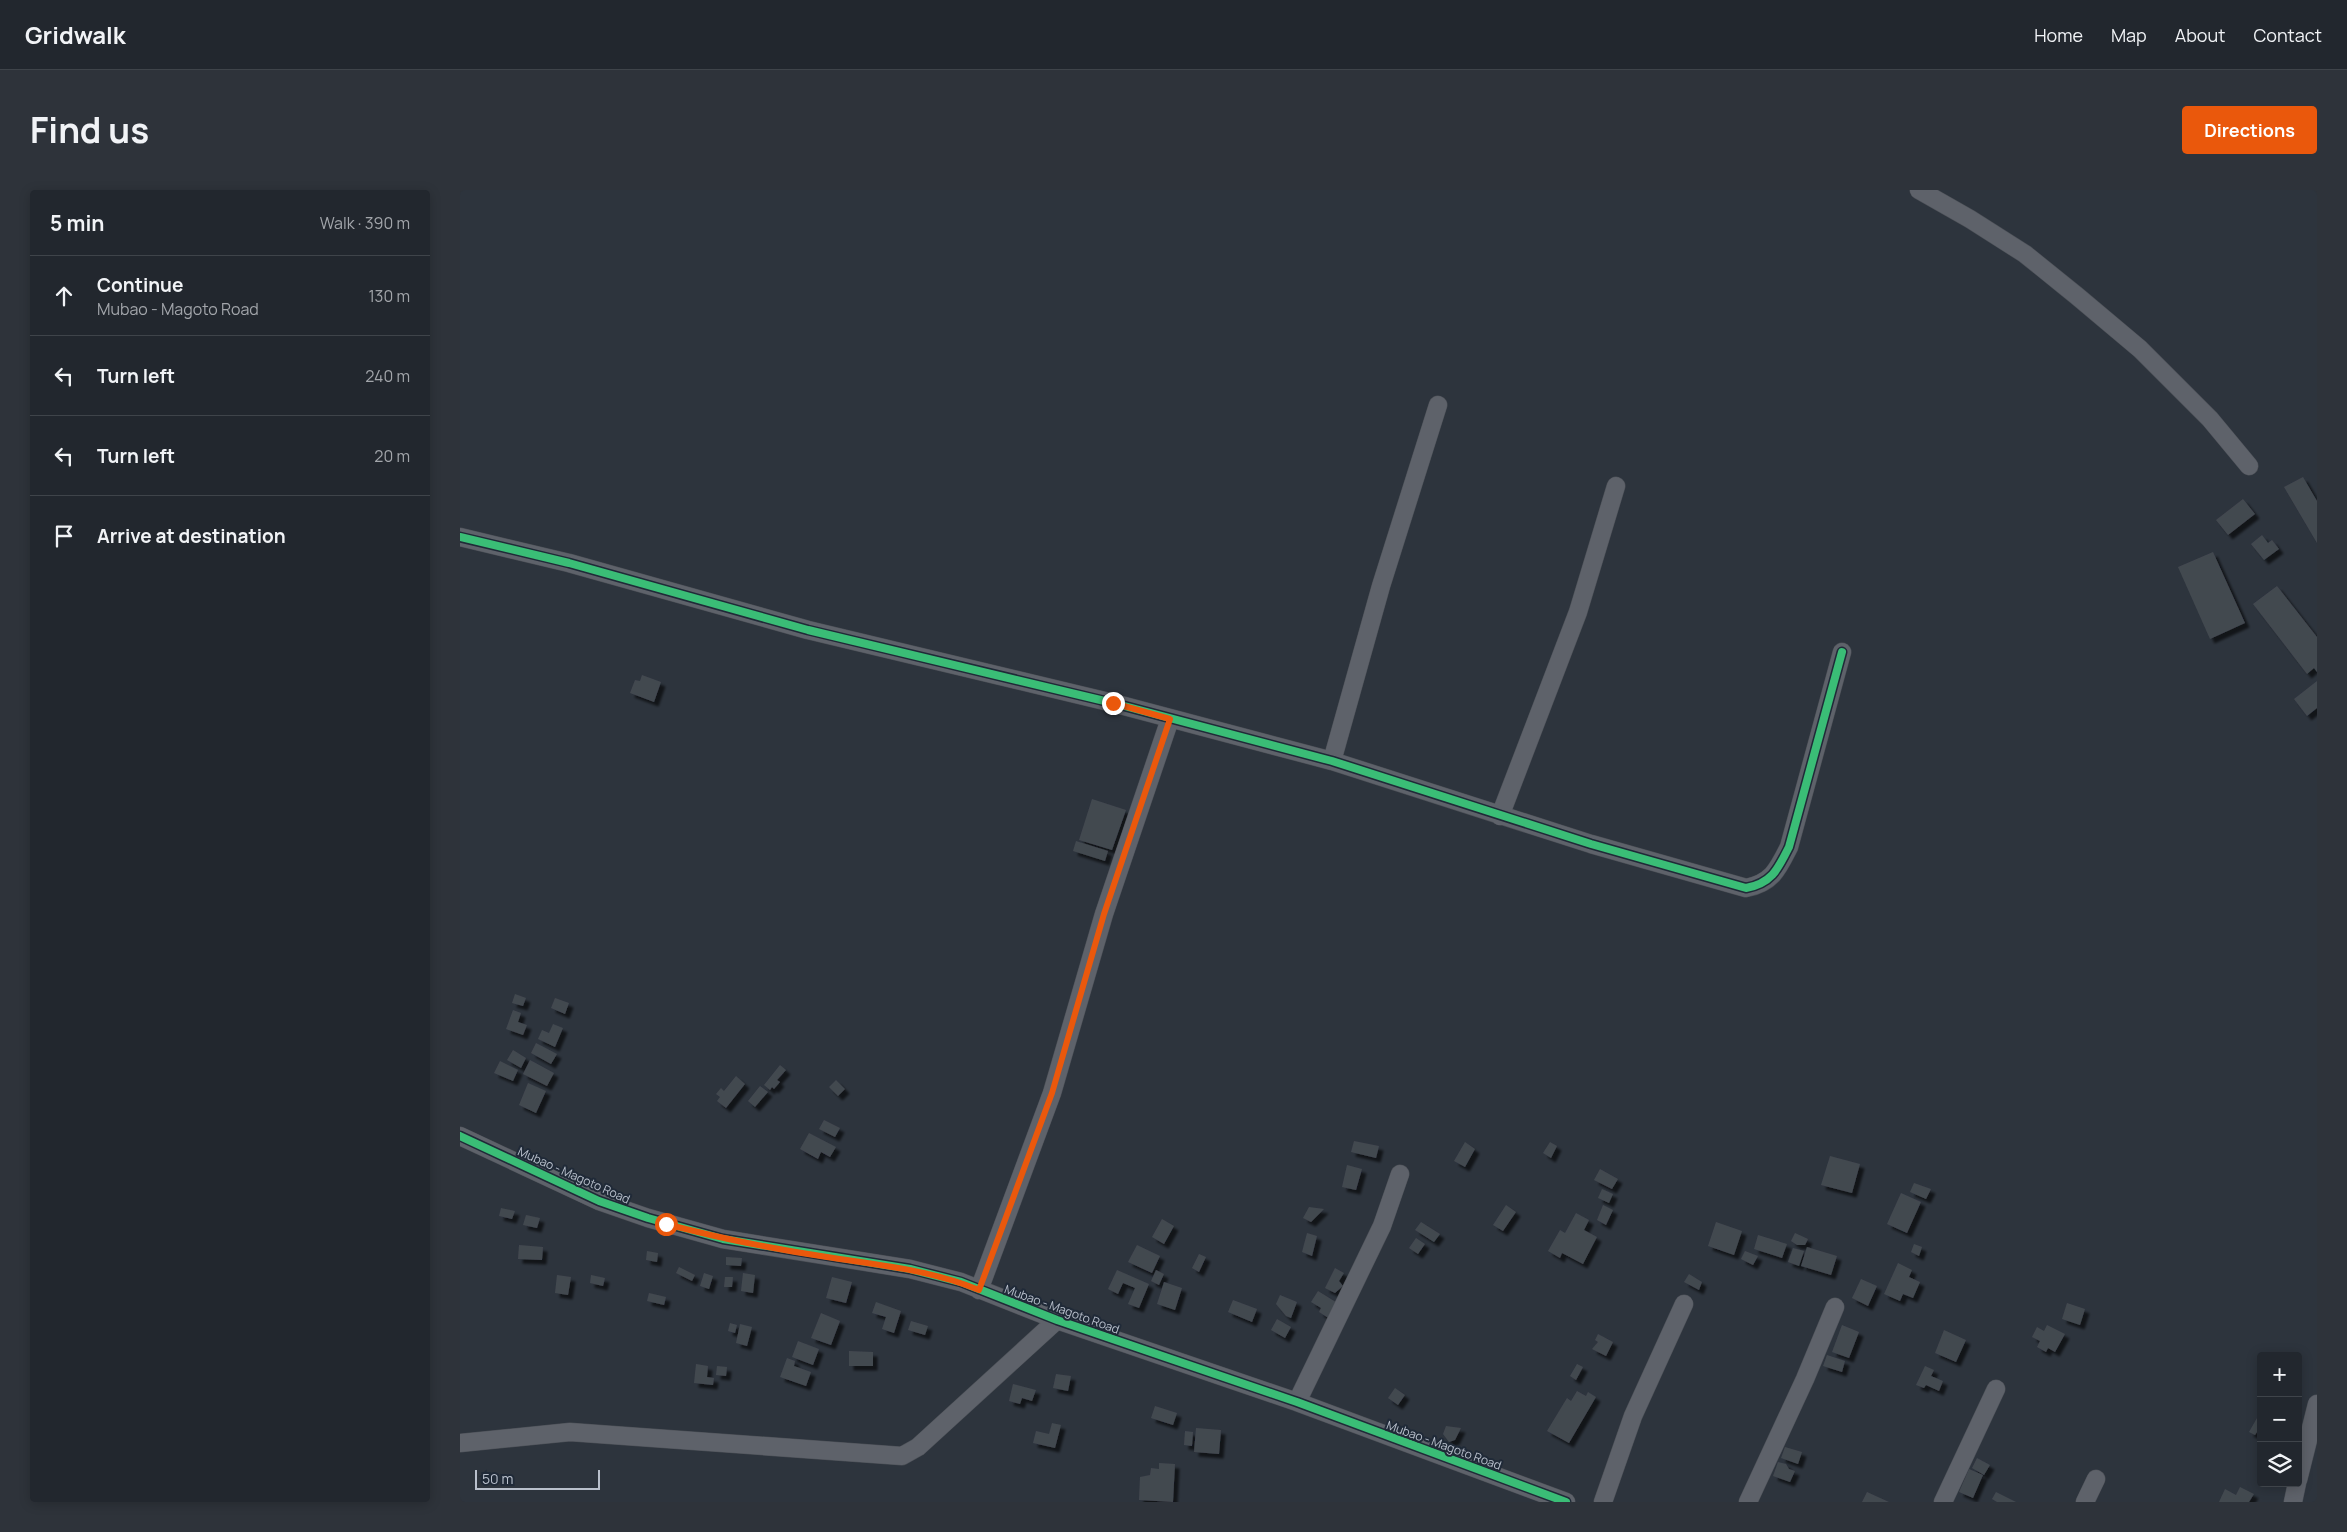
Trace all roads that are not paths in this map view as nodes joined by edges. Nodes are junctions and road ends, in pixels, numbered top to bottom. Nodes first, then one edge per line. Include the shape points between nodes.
1 (1919, 190) edge
2 (1438, 405) dead end
3 (2248, 466) dead end
4 (1616, 486) dead end
5 (460, 537) edge
6 (1842, 652) dead end
7 (1170, 719) junction
8 (1332, 761) junction
9 (1500, 816) junction
10 (460, 1136) edge
11 (1400, 1174) dead end
12 (979, 1290) junction
13 (1684, 1304) dead end
14 (1835, 1308) dead end
15 (1057, 1320) junction
16 (1996, 1389) dead end
17 (1297, 1402) junction
18 (2317, 1404) edge
19 (2314, 1434) edge
20 (460, 1443) edge
21 (2302, 1470) edge
22 (2096, 1479) dead end
23 (2297, 1487) edge
24 (1566, 1502) edge
25 (1603, 1502) edge
26 (1748, 1502) edge
27 (1943, 1502) edge
28 (2085, 1502) edge
29 (2293, 1502) edge

1 - 3 street via 2025,254 2077,296 2140,349 2203,412
2 - 8 street via 1381,586
4 - 9 street via 1578,612
5 - 7 street via 569,563 808,630
6 - 9 street via 1789,847 1769,880 1746,888 1720,882
7 - 8 street
7 - 12 street via 1104,914 1052,1093
8 - 9 street
10 - 12 street, Mubao - Magoto Road via 599,1201 666,1224 723,1239 910,1269
11 - 17 street via 1382,1226
12 - 15 street, Mubao - Magoto Road
13 - 25 street via 1633,1416
14 - 26 street
15 - 17 street, Mubao - Magoto Road
15 - 20 street via 918,1447 902,1456 570,1432
16 - 27 street
17 - 24 street, Mubao - Magoto Road
18 - 19 street
19 - 21 street
22 - 28 street
23 - 29 street

